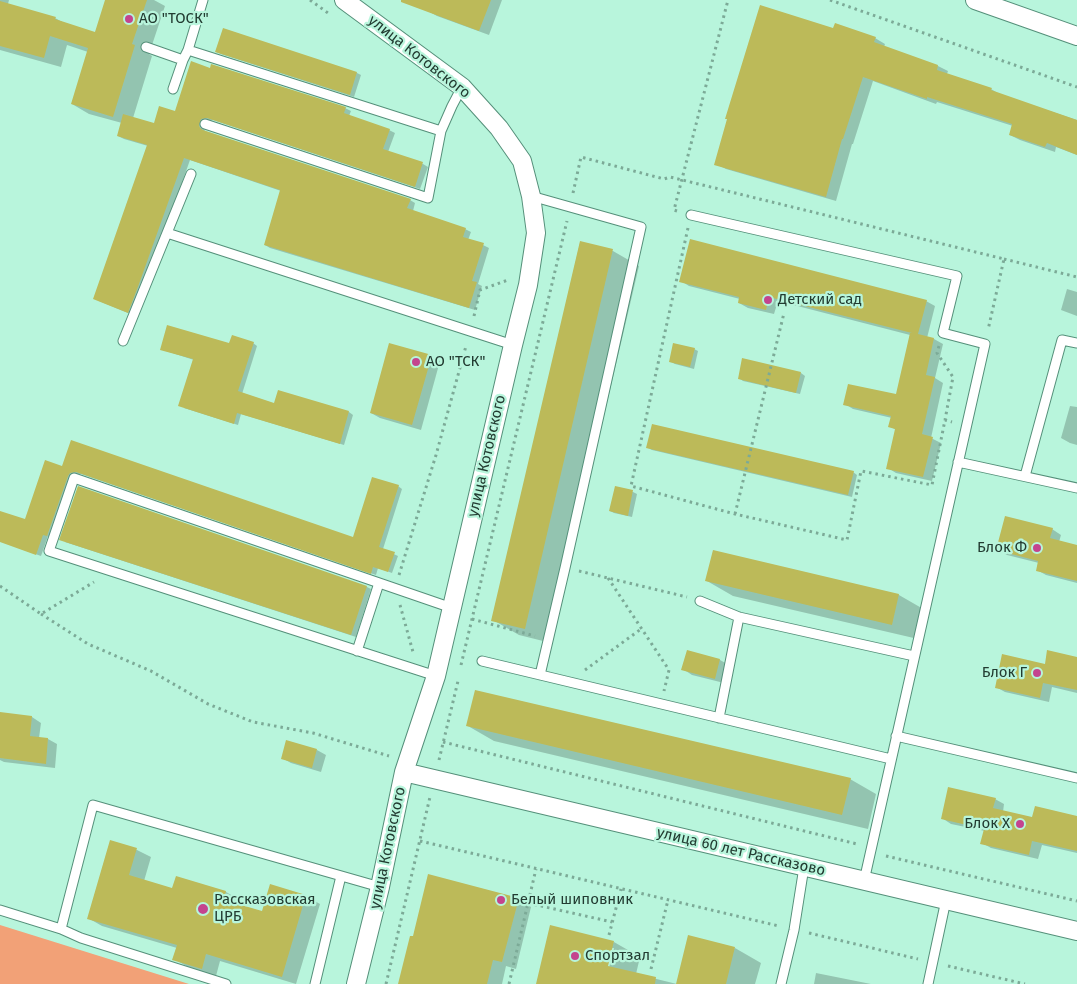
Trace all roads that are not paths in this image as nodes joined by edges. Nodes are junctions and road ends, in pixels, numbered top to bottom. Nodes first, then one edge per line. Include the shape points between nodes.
1 (203, 0) edge
2 (344, 0) edge
3 (975, 0) edge
4 (1077, 36) edge
5 (146, 47) dead end
6 (188, 50) junction
7 (183, 60) junction
8 (462, 87) junction
9 (173, 89) dead end
10 (205, 124) dead end
11 (441, 131) junction
12 (191, 174) dead end
13 (532, 196) junction
14 (691, 215) road end
15 (167, 233) junction
16 (123, 341) dead end
17 (1077, 343) edge
18 (513, 345) junction
19 (958, 462) junction
20 (1025, 476) junction
21 (1077, 488) edge
22 (379, 582) junction
23 (700, 601) road end
24 (452, 608) junction
25 (739, 617) junction
26 (357, 651) junction
27 (914, 656) junction
28 (482, 661) dead end
29 (540, 675) junction
30 (436, 676) junction
31 (719, 718) junction
32 (896, 736) junction
33 (891, 759) junction
34 (406, 767) junction
35 (1077, 778) edge
36 (804, 867) junction
37 (341, 876) junction
38 (864, 881) junction
39 (380, 888) junction
40 (946, 900) junction
41 (0, 910) edge
42 (61, 929) junction
43 (1077, 931) edge
44 (226, 984) edge
45 (315, 984) edge
46 (356, 984) edge
47 (781, 984) edge
48 (928, 984) edge

1 - 6 lane
2 - 8 street, улица Котовского
3 - 4 street
5 - 7 lane
6 - 7 lane
6 - 11 lane
7 - 9 lane
8 - 11 lane
8 - 13 street, улица Котовского via 500,128 522,161
10 - 11 lane via 428,198
12 - 15 lane
13 - 18 street, улица Котовского via 536,233 528,285
13 - 29 lane via 641,226
14 - 19 lane via 957,276 943,333 985,344
15 - 16 lane
15 - 18 lane
17 - 20 lane via 1062,340
18 - 24 street, улица Котовского
19 - 20 lane
19 - 27 lane
20 - 21 lane
22 - 24 lane
22 - 26 lane
22 - 26 lane via 74,478 49,551
23 - 25 lane
24 - 30 street, улица Котовского
25 - 27 lane
25 - 31 lane
26 - 30 lane
27 - 32 lane
28 - 29 lane
29 - 31 lane
30 - 34 street, улица Котовского
31 - 33 lane
32 - 33 lane
32 - 35 lane
33 - 38 lane
34 - 36 street, улица 60 лет Рассказово via 434,778
34 - 39 street, улица Котовского
36 - 38 street, улица 60 лет Рассказово
36 - 47 lane
37 - 39 lane
37 - 42 lane via 93,804
37 - 45 lane
38 - 40 street, улица 60 лет Рассказово
39 - 46 street, улица Котовского
40 - 43 street, улица 60 лет Рассказово
40 - 48 lane
41 - 42 lane
42 - 44 lane

